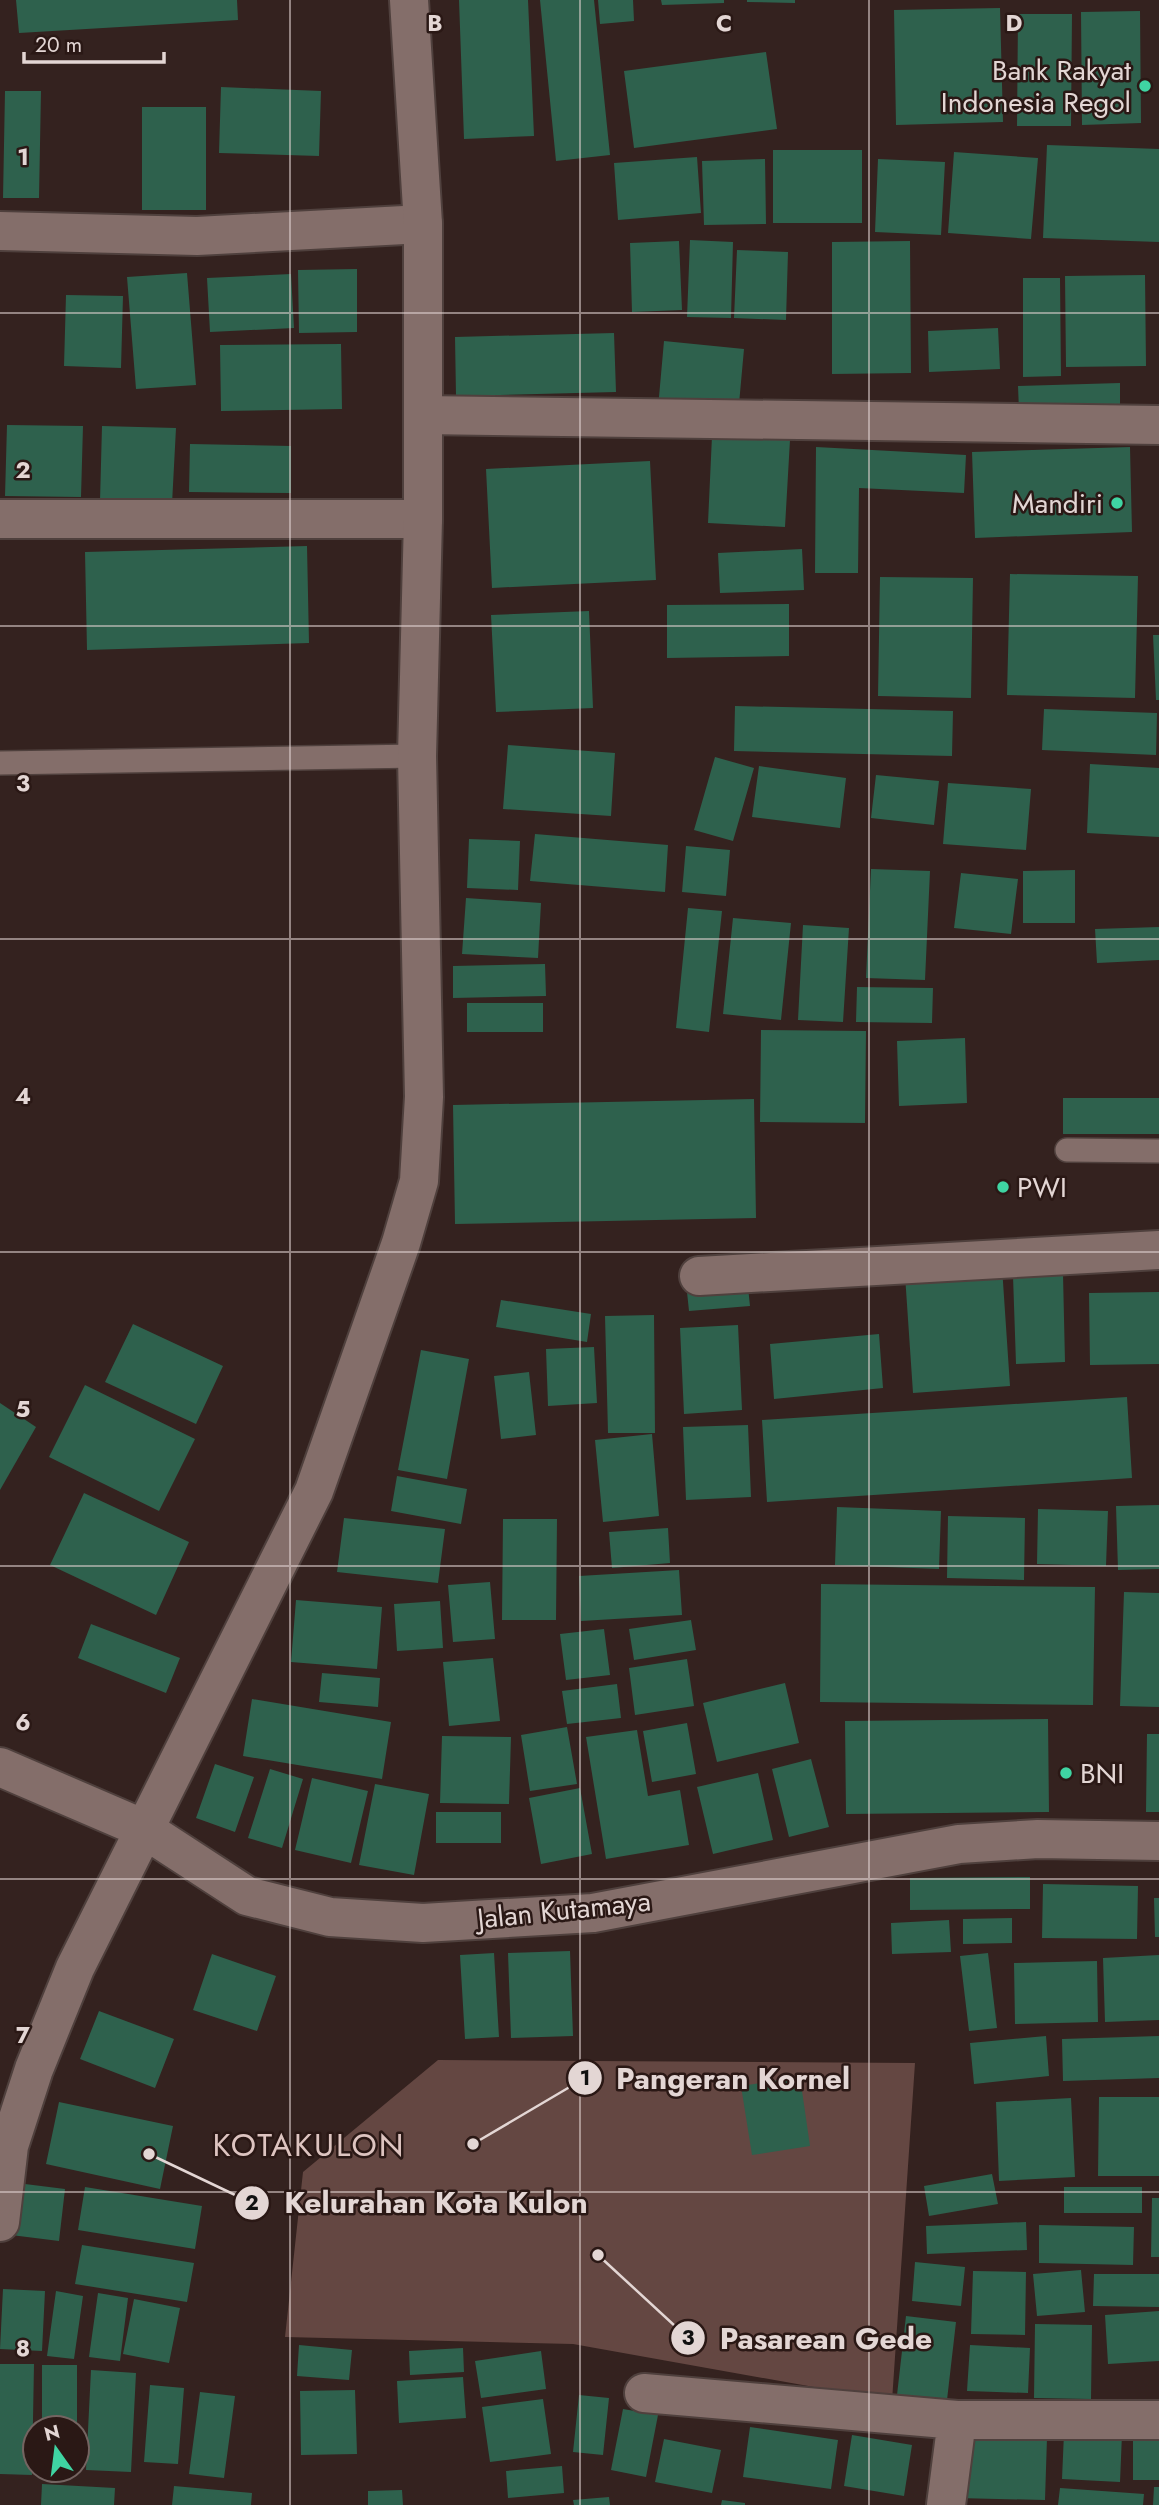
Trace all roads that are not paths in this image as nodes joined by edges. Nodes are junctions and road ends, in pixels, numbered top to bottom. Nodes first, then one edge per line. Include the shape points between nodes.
1 (409, 0) edge
2 (423, 224) junction
3 (0, 231) edge
4 (423, 415) junction
5 (1159, 425) edge
6 (0, 519) edge
7 (423, 519) junction
8 (417, 756) junction
9 (0, 764) edge
10 (1067, 1150) dead end
11 (1159, 1151) edge
12 (1159, 1250) edge
13 (699, 1276) dead end
14 (0, 1767) edge
15 (144, 1829) junction
16 (1159, 1841) edge
17 (5, 2145) edge
18 (0, 2222) edge
19 (644, 2393) dead end
20 (957, 2420) junction
21 (1159, 2420) edge
22 (946, 2505) edge

1 - 2 street
2 - 3 street via 197,236
2 - 4 street
4 - 5 street
4 - 7 street
6 - 7 street
7 - 8 street
8 - 9 lane
8 - 15 street via 424,1097 418,1181 401,1243 314,1492
10 - 11 lane
12 - 13 street
14 - 15 street, Jalan Kutamaya
15 - 16 street, Jalan Kutamaya via 247,1896 330,1917 423,1923 593,1913 959,1844 1038,1839
15 - 17 street via 75,1968
17 - 18 street
19 - 20 street
20 - 21 street
20 - 22 street

